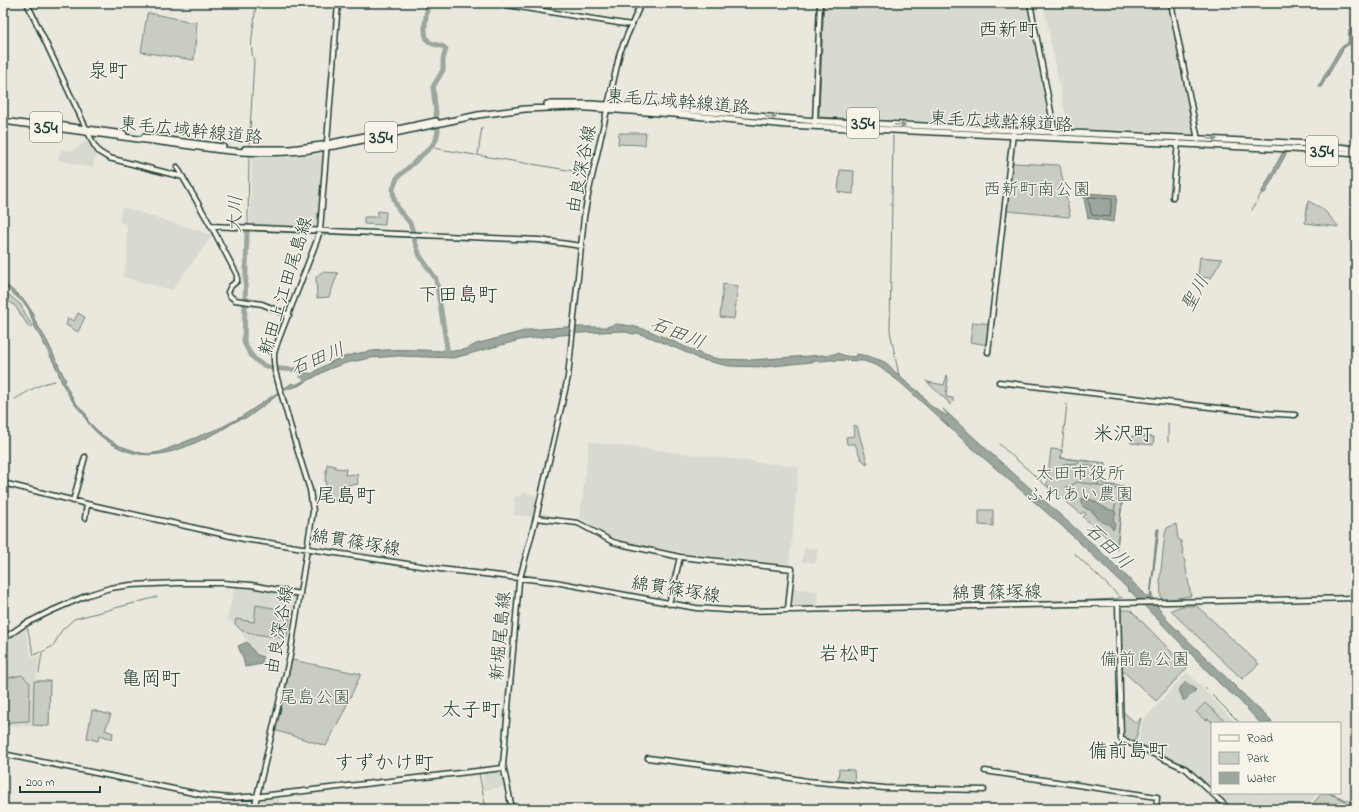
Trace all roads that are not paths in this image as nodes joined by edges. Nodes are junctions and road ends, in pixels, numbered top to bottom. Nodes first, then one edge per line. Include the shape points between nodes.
1 (27, 3) edge
2 (338, 3) edge
3 (497, 3) edge
4 (641, 3) edge
5 (820, 3) edge
6 (1030, 3) edge
7 (1171, 3) edge
8 (631, 25) junction
9 (608, 107) junction
10 (3, 119) edge
11 (815, 124) junction
12 (87, 131) junction
13 (1055, 132) junction
14 (1013, 133) junction
15 (1055, 138) junction
16 (1178, 141) junction
17 (1198, 142) junction
18 (327, 146) junction
19 (1356, 149) edge
20 (1356, 154) edge
21 (166, 173) junction
22 (183, 177) junction
23 (1173, 197) dead end
24 (210, 226) junction
25 (320, 230) junction
26 (582, 246) junction
27 (289, 315) junction
28 (988, 352) dead end
29 (999, 382) dead end
30 (1295, 415) dead end
31 (85, 458) dead end
32 (3, 484) edge
33 (73, 501) junction
34 (87, 504) junction
35 (85, 518) dead end
36 (536, 518) junction
37 (307, 549) junction
38 (680, 556) junction
39 (521, 579) junction
40 (300, 594) junction
41 (1356, 598) edge
42 (669, 604) junction
43 (1118, 604) junction
44 (788, 610) junction
45 (3, 639) edge
46 (3, 754) edge
47 (648, 758) dead end
48 (503, 768) junction
49 (984, 771) dead end
50 (984, 790) dead end
51 (1211, 792) edge
52 (1213, 794) edge
53 (256, 797) junction
54 (254, 809) edge
55 (512, 809) edge
56 (1156, 809) edge
57 (1229, 809) edge

1 - 12 main road
2 - 18 main road, 新田上江田尾島線
3 - 8 main road
4 - 8 main road, 由良深谷線
5 - 11 main road
6 - 13 main road
7 - 17 main road
8 - 9 main road, 由良深谷線 via 620,52
9 - 11 highway, 東毛広域幹線道路 / 354 via 675,108
9 - 18 highway, 東毛広域幹線道路 / 354 via 574,103 484,111
9 - 26 main road, 由良深谷線 via 589,190
10 - 12 highway, 東毛広域幹線道路 / 354
11 - 14 highway, 東毛広域幹線道路 / 354
12 - 18 highway, 東毛広域幹線道路 / 354 via 216,150 292,152
12 - 21 main road via 103,155
13 - 14 highway, 東毛広域幹線道路 / 354
13 - 15 main road
13 - 16 highway, 東毛広域幹線道路 / 354
14 - 15 highway, 東毛広域幹線道路 / 354
14 - 28 main road
15 - 16 highway, 東毛広域幹線道路 / 354
16 - 17 highway, 東毛広域幹線道路 / 354
16 - 23 main road
17 -> 19 highway, 東毛広域幹線道路 / 354 via 1290,143
17 - 20 highway, 東毛広域幹線道路 / 354
18 - 25 main road, 新田上江田尾島線
21 - 22 main road
21 - 22 main road via 174,173 177,167
22 - 24 main road
24 - 25 main road
24 - 27 main road via 237,276 237,281 229,289 232,299 268,306
25 - 26 main road via 539,240
25 - 27 main road, 新田上江田尾島線
26 - 36 main road, 由良深谷線 via 566,391
27 - 37 main road, 新田上江田尾島線 via 274,353 274,363 310,490 313,511
29 - 30 main road
31 - 33 main road
32 - 33 main road, 綿貫篠塚線
33 - 34 main road, 綿貫篠塚線
34 - 35 main road
34 - 37 main road, 綿貫篠塚線 via 235,537
36 - 38 main road via 578,523 613,542
36 - 39 main road
37 - 39 main road, 綿貫篠塚線
37 - 40 main road, 由良深谷線
38 - 42 main road
38 - 44 main road via 792,569
39 - 42 main road, 綿貫篠塚線 via 570,585
39 - 48 main road, 新堀尾島線
40 - 45 main road via 224,582 110,588 49,612
40 - 53 main road, 由良深谷線 via 290,656
41 - 43 main road, 綿貫篠塚線
42 - 44 main road, 綿貫篠塚線 via 717,610
43 - 44 main road, 綿貫篠塚線
43 - 51 main road via 1121,739 1186,769
46 - 53 main road via 208,796
47 - 50 main road via 807,781 885,788
48 - 53 main road
48 - 55 main road, 新堀尾島線
49 - 56 main road via 1157,797
52 - 57 main road
53 - 54 main road, 由良深谷線

